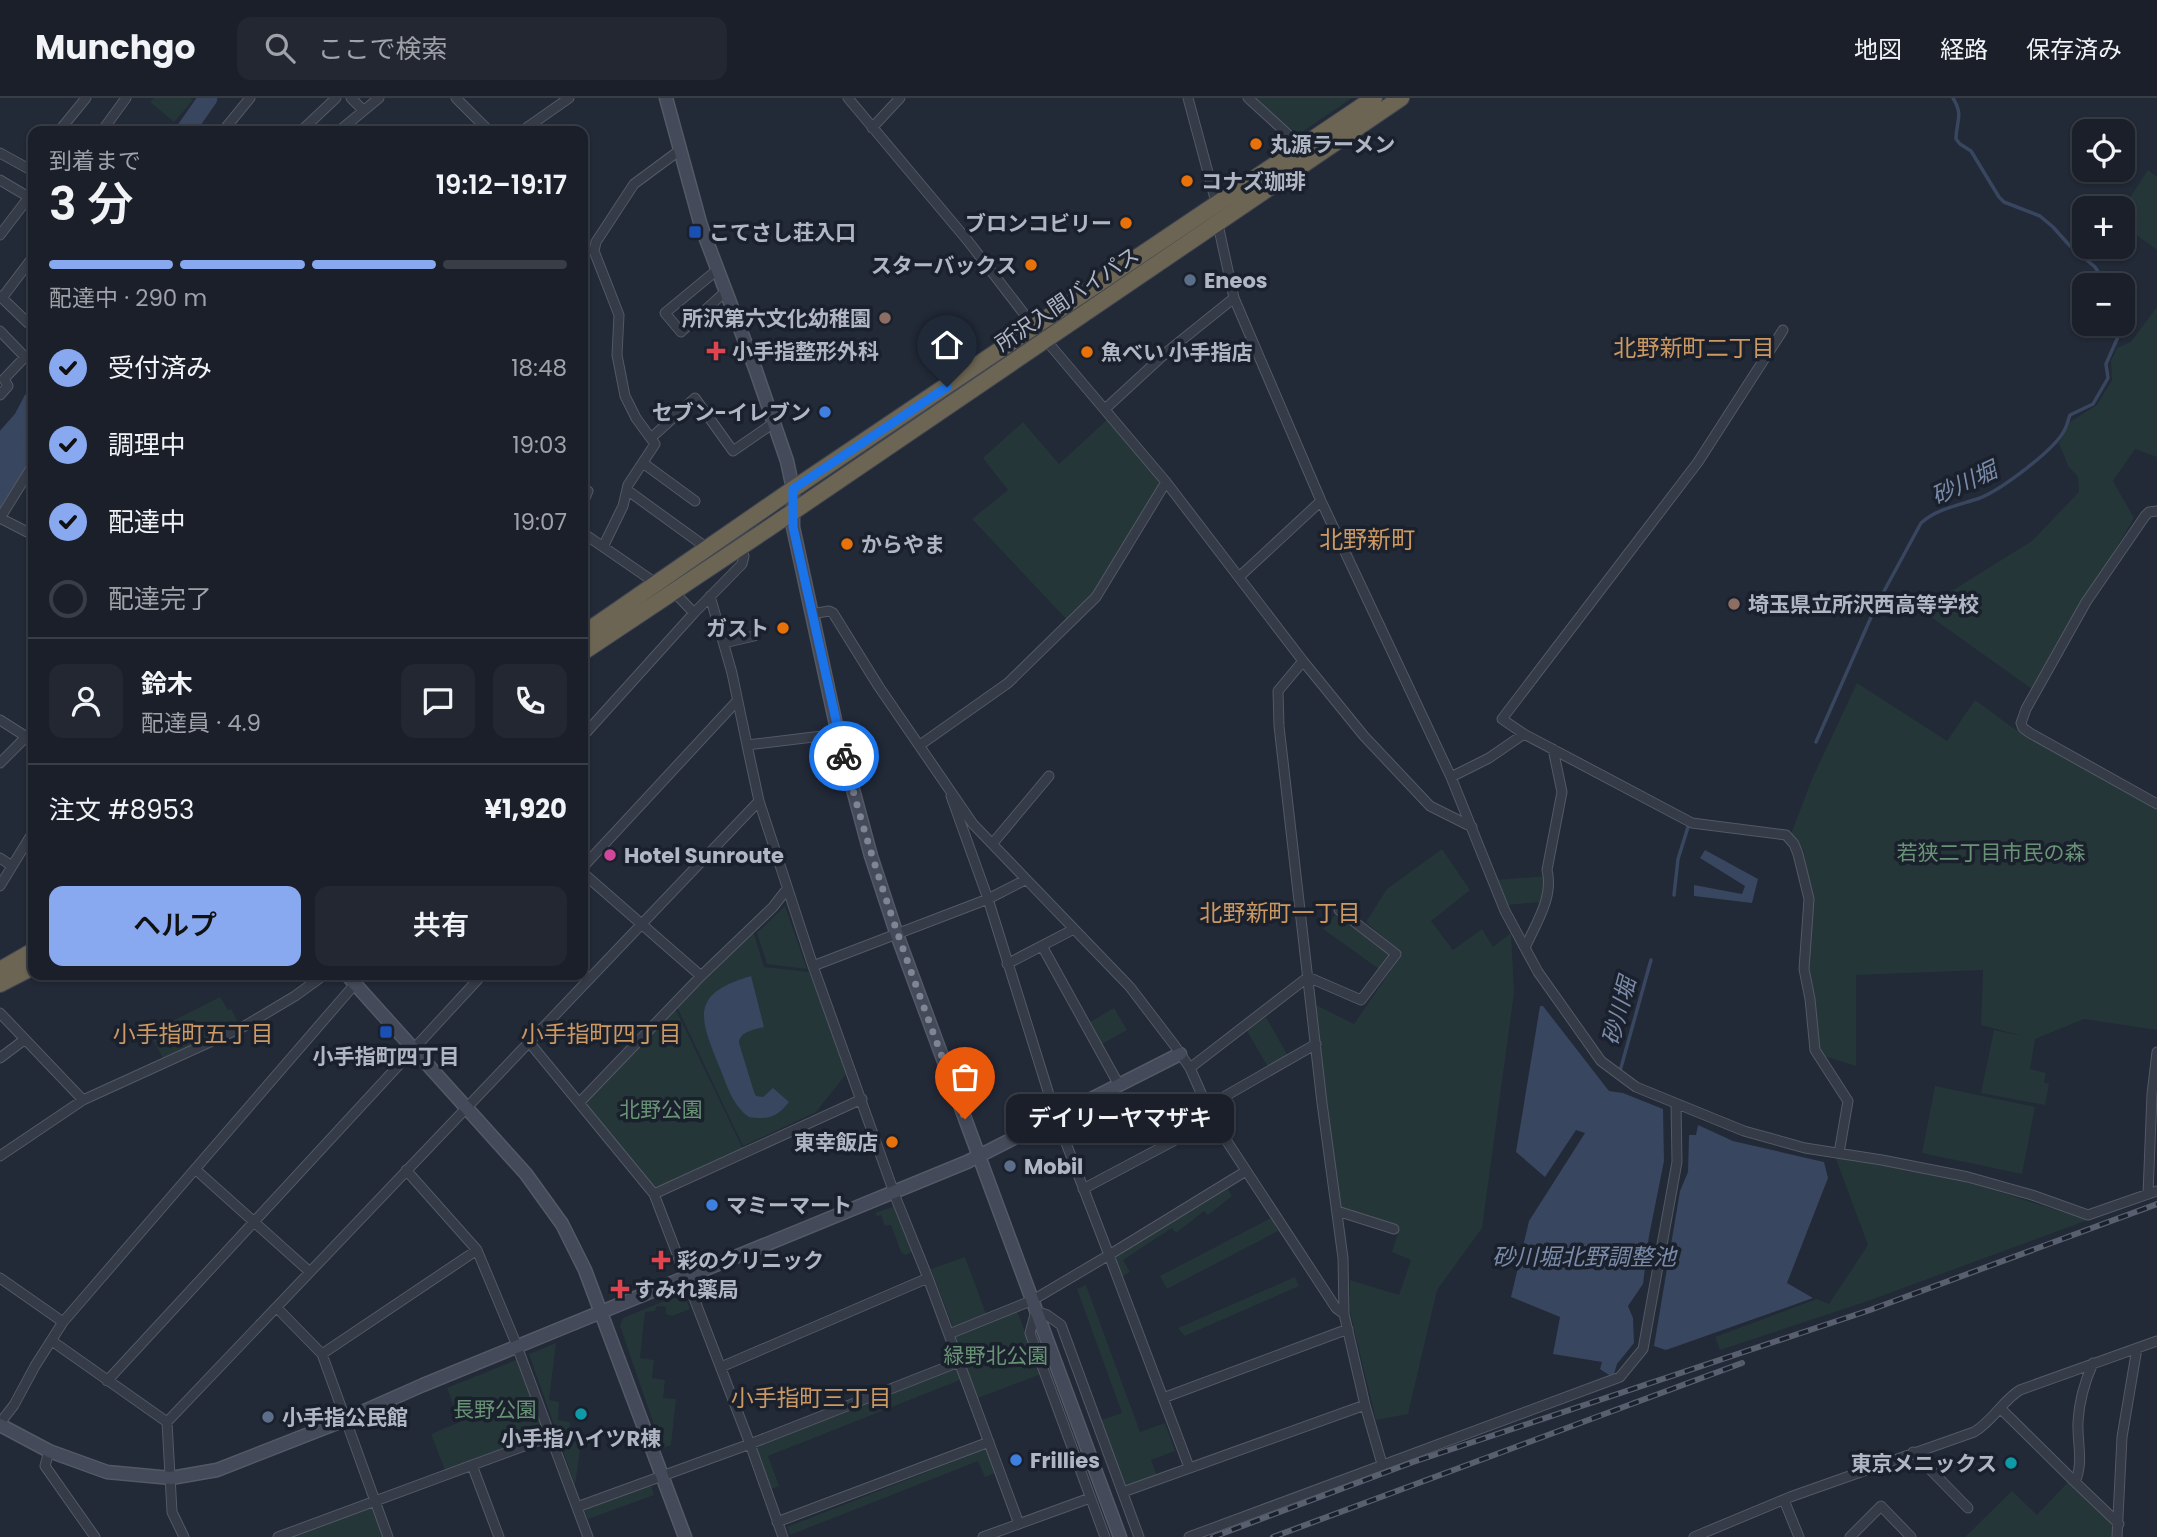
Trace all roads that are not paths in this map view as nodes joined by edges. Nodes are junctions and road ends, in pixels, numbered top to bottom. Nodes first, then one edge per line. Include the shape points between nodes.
1 (86, 98) edge
2 (250, 98) edge
3 (336, 98) edge
4 (351, 98) edge
5 (379, 98) edge
6 (456, 98) edge
7 (569, 98) edge
8 (666, 98) edge
9 (848, 98) edge
10 (900, 98) edge
11 (1188, 98) edge
12 (1248, 98) edge
13 (1374, 98) edge
14 (1401, 98) edge
15 (121, 100) edge
16 (363, 110) junction
17 (64, 126) edge
18 (107, 126) edge
19 (227, 126) edge
20 (306, 126) edge
21 (349, 126) edge
22 (484, 126) edge
23 (529, 126) edge
24 (872, 128) junction
25 (1302, 147) junction
26 (680, 150) junction
27 (0, 153) edge
28 (28, 168) edge
29 (0, 180) edge
30 (28, 196) edge
31 (28, 202) edge
32 (1217, 205) junction
33 (1217, 222) junction
34 (0, 235) edge
35 (28, 263) edge
36 (717, 270) junction
37 (726, 292) junction
38 (1, 297) edge
39 (1234, 298) junction
40 (28, 323) edge
41 (1783, 330) dead end
42 (0, 331) edge
43 (1040, 334) junction
44 (2, 377) edge
45 (0, 395) edge
46 (1105, 409) junction
47 (775, 422) junction
48 (651, 438) junction
49 (643, 463) junction
50 (28, 474) edge
51 (1166, 482) junction
52 (793, 489) junction
53 (627, 490) junction
54 (695, 501) dead end
55 (1321, 501) junction
56 (793, 511) junction
57 (2157, 511) edge
58 (28, 532) edge
59 (588, 536) edge
60 (604, 545) junction
61 (707, 548) junction
62 (744, 556) dead end
63 (1239, 577) junction
64 (657, 583) junction
65 (674, 592) junction
66 (710, 596) junction
67 (694, 613) junction
68 (811, 614) junction
69 (588, 631) edge
70 (754, 636) dead end
71 (724, 643) junction
72 (588, 649) edge
73 (1303, 661) junction
74 (737, 701) junction
75 (0, 720) edge
76 (588, 730) edge
77 (838, 734) junction
78 (1524, 734) junction
79 (28, 738) edge
80 (28, 741) edge
81 (747, 745) junction
82 (920, 745) junction
83 (1553, 749) junction
84 (0, 763) edge
85 (1049, 776) dead end
86 (1451, 778) junction
87 (945, 782) junction
88 (759, 801) junction
89 (2157, 804) edge
90 (1472, 827) junction
91 (28, 840) edge
92 (993, 843) junction
93 (0, 858) edge
94 (588, 862) edge
95 (12, 866) junction
96 (588, 877) edge
97 (1025, 880) junction
98 (0, 886) edge
99 (787, 889) junction
100 (988, 899) junction
101 (1339, 910) dead end
102 (641, 924) junction
103 (1074, 929) junction
104 (896, 932) junction
105 (1042, 946) junction
106 (1525, 948) junction
107 (28, 954) edge
108 (1007, 964) junction
109 (813, 966) junction
110 (0, 970) edge
111 (28, 970) edge
112 (701, 976) junction
113 (1308, 977) junction
114 (317, 980) edge
115 (350, 980) edge
116 (352, 980) edge
117 (477, 980) edge
118 (588, 980) edge
119 (588, 980) edge
120 (0, 984) edge
121 (0, 1013) edge
122 (24, 1040) junction
123 (529, 1042) junction
124 (1316, 1044) junction
125 (413, 1049) junction
126 (2157, 1052) edge
127 (1180, 1054) junction
128 (0, 1058) edge
129 (1190, 1068) junction
130 (1119, 1085) junction
131 (862, 1099) junction
132 (83, 1100) junction
133 (580, 1102) junction
134 (1676, 1104) junction
135 (1208, 1106) junction
136 (467, 1107) junction
137 (1056, 1117) junction
138 (1213, 1120) junction
139 (1839, 1153) junction
140 (0, 1156) edge
141 (979, 1156) junction
142 (195, 1169) junction
143 (406, 1170) junction
144 (1246, 1171) junction
145 (1083, 1189) junction
146 (894, 1192) junction
147 (2153, 1192) edge
148 (654, 1194) junction
149 (1337, 1211) junction
150 (254, 1222) junction
151 (1394, 1229) dead end
152 (477, 1250) junction
153 (1109, 1255) junction
154 (310, 1272) junction
155 (687, 1277) junction
156 (928, 1278) junction
157 (2, 1284) edge
158 (1035, 1305) junction
159 (277, 1308) junction
160 (601, 1312) junction
161 (1344, 1314) junction
162 (63, 1322) junction
163 (1348, 1329) junction
164 (949, 1334) junction
165 (51, 1341) junction
166 (2157, 1341) edge
167 (517, 1347) junction
168 (2137, 1348) junction
169 (322, 1354) junction
170 (959, 1362) junction
171 (2093, 1363) junction
172 (721, 1367) junction
173 (107, 1381) junction
174 (1163, 1398) junction
175 (1365, 1405) junction
176 (2000, 1408) junction
177 (345, 1420) junction
178 (167, 1422) junction
179 (0, 1424) edge
180 (551, 1436) junction
181 (989, 1442) junction
182 (750, 1444) junction
183 (49, 1451) junction
184 (1913, 1452) junction
185 (1382, 1464) junction
186 (472, 1465) junction
187 (1189, 1466) junction
188 (662, 1476) junction
189 (171, 1478) junction
190 (2075, 1482) junction
191 (1123, 1492) junction
192 (1090, 1498) junction
193 (375, 1500) junction
194 (1784, 1500) junction
195 (577, 1507) junction
196 (1968, 1508) dead end
197 (777, 1522) junction
198 (1019, 1524) junction
199 (2119, 1524) junction
200 (95, 1537) edge
201 (184, 1537) edge
202 (278, 1537) edge
203 (388, 1537) edge
204 (499, 1537) edge
205 (588, 1537) edge
206 (685, 1537) edge
207 (783, 1537) edge
208 (983, 1537) edge
209 (1105, 1537) edge
210 (1120, 1537) edge
211 (1139, 1537) edge
212 (1189, 1537) edge
213 (1694, 1537) edge
214 (1798, 1537) edge
215 (1850, 1537) edge
216 (1912, 1537) edge
217 (2117, 1537) edge

1 - 17 street
2 - 19 street
3 - 20 street
4 - 16 street
5 - 16 street
6 - 22 street
7 - 23 street
8 - 26 street
9 - 24 street
10 - 24 street
11 - 32 street
12 - 25 street
13 - 25 highway, 所沢入間バイパス
14 - 33 highway, 所沢入間バイパス
15 - 18 street
16 - 21 street
24 - 43 street
25 - 32 highway, 所沢入間バイパス
26 - 36 street
26 - 48 street via 634,184 594,251 619,315 617,355 625,396
27 - 28 street
29 - 30 street
31 - 34 street
32 - 33 street
32 - 43 highway, 所沢入間バイパス
33 - 39 street
33 - 43 highway, 所沢入間バイパス
35 - 38 street
36 - 37 street
36 - 37 street via 665,313 681,332
37 - 47 street
38 - 40 street
39 - 46 street
39 - 55 street
41 - 78 street via 1698,462 1502,719
42 - 44 street via 25,357
43 - 46 street
43 - 52 highway, 所沢入間バイパス
43 - 56 highway, 所沢入間バイパス
44 - 45 street via 8,386
46 - 51 street
47 - 48 street via 733,451 695,398
47 - 52 street
48 - 49 street via 655,444
49 - 53 street
49 - 54 street
50 - 58 street via 0,518
51 - 63 street
51 - 82 street via 1096,597 1008,683
52 - 56 street
52 - 61 highway, 所沢入間バイパス
53 - 60 street
53 - 61 street
55 - 63 street
55 - 86 street
56 - 65 highway, 所沢入間バイパス
56 - 68 street
57 - 89 street via 2149,512 2086,602 2021,723 2030,733
59 - 60 street
60 - 64 street
61 - 64 highway, 所沢入間バイパス
62 - 66 street via 742,564
63 - 73 street
64 - 69 highway, 所沢入間バイパス
65 - 67 street
65 - 72 highway, 所沢入間バイパス
66 - 67 street
66 - 71 street
67 - 76 street
68 - 77 street
68 - 82 street via 833,613
70 - 71 street
71 - 74 street
73 - 90 street via 1364,736 1430,806
73 - 113 street via 1278,691
74 - 81 street
74 - 94 street
75 - 79 street
77 - 81 street
77 - 104 street
78 - 83 street
78 - 86 street
80 - 84 street
81 - 88 street
82 - 87 street
83 - 106 street via 1562,792 1547,870 1550,882
83 - 139 street via 1692,823 1786,835 1794,844 1809,899 1804,969 1815,1049 1849,1101
85 - 92 street
86 - 90 street
87 - 92 street via 973,824
87 - 100 street
88 - 99 street
88 - 102 street
90 - 106 street
91 - 95 street
92 - 97 street
93 - 95 street
95 - 98 street
96 - 102 street
97 - 100 street
97 - 103 street
99 - 109 street
99 - 112 street
100 - 104 street
100 - 108 street
101 - 113 street via 1396,954 1361,1000
102 - 112 street
102 - 118 street
103 - 105 street
103 - 127 street via 1130,986
104 - 109 street
104 - 141 street
105 - 108 street
105 - 130 street
106 - 134 street via 1601,1061 1636,1087
107 - 110 highway
108 - 137 street
109 - 131 street
111 - 120 highway
112 - 133 street
113 - 124 street
113 - 129 street
114 - 132 street via 243,1027
115 - 142 street
116 - 125 street
117 - 125 street
119 - 123 street
121 - 122 street
122 - 128 street
122 - 132 street
123 - 133 street
123 - 136 street
124 - 135 street
124 - 149 street
125 - 136 street
125 - 150 street
126 - 147 street via 2152,1094
127 - 129 street
127 - 130 street
129 - 135 street
130 - 137 street
131 - 146 street
131 - 148 street
132 - 140 street
133 - 148 street
134 - 139 street via 1744,1131
134 - 185 street via 1677,1162 1643,1349 1620,1377
135 - 138 street
136 - 143 street
136 - 160 street via 526,1174 562,1224
137 - 141 street
137 - 145 street
138 - 144 street
138 - 145 street
139 - 147 street via 1968,1177 2088,1215
141 - 146 street
141 - 158 street
142 - 150 street
142 - 162 street
143 - 152 street
143 - 154 street
144 - 153 street
144 - 161 street
145 - 153 street
146 - 155 street
146 - 156 street
148 - 155 street
149 - 151 street
149 - 161 street
150 - 154 street
150 - 173 street
152 - 167 street
152 - 169 street
153 - 158 street
153 - 174 street
154 - 159 street
155 - 160 street
155 - 172 street
156 - 164 street
156 - 172 street
157 - 162 street
158 - 164 street
158 - 191 street via 1061,1325
158 - 192 street via 1030,1333
158 - 210 street
159 - 169 street
159 - 178 street
160 - 167 street
160 - 188 street
161 - 163 street
162 - 165 street
163 - 174 street
163 - 175 street
164 - 170 street
165 - 173 street
165 - 179 street
166 - 168 street
167 - 177 street
167 - 180 street
168 - 171 street
168 - 199 street via 2122,1437
169 - 177 street
170 - 181 street
170 - 182 street
171 - 176 street via 2027,1387
171 - 190 street via 2078,1421 2081,1470
172 - 182 street
173 - 178 street
174 - 187 street
175 - 185 street
175 - 187 street
176 - 184 street via 1974,1432
176 - 190 street
177 - 189 street via 217,1470
177 - 193 street
178 - 189 street
179 - 183 street
180 - 186 street
180 - 195 street
181 - 197 street
181 - 198 street
182 - 188 street
182 - 197 street
183 - 189 street via 107,1472
183 - 200 street via 45,1466
184 - 194 street
184 - 196 street
185 - 212 street
186 - 193 street
186 - 204 street
187 - 191 street
188 - 195 street
188 - 206 street
189 - 201 street via 172,1512
190 - 199 street
191 - 211 street
192 - 198 street
192 - 209 street
193 - 202 street
193 - 203 street
194 - 213 street
194 - 214 street
195 - 205 street
197 - 207 street
198 - 208 street
199 - 217 street
215 - 216 street via 1881,1506

